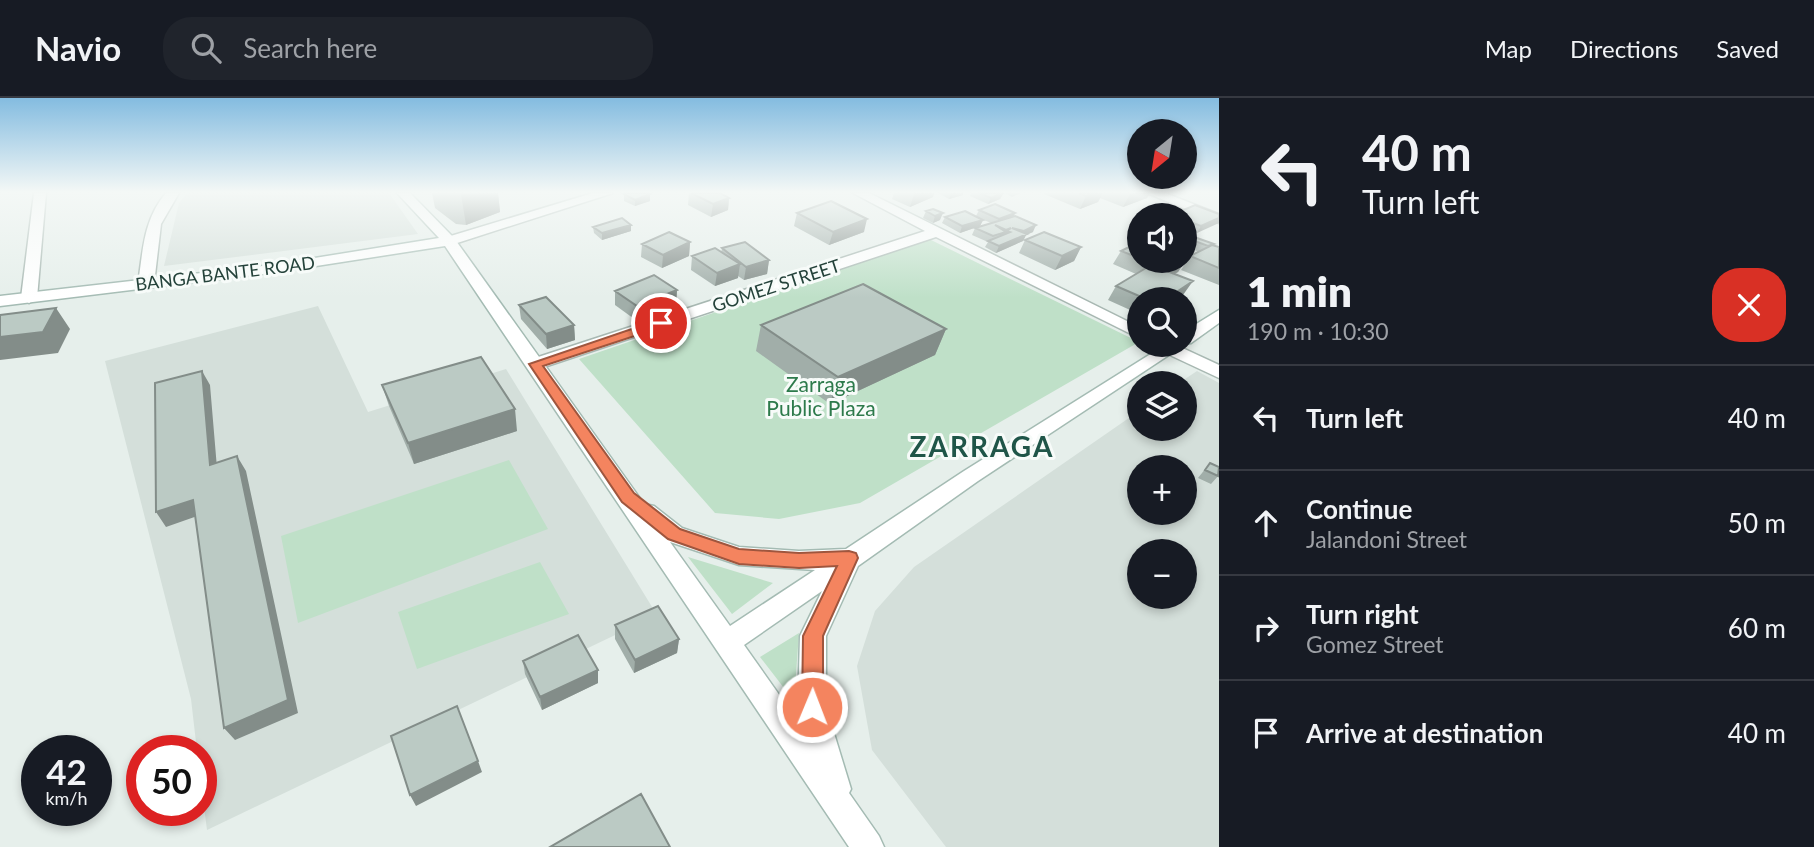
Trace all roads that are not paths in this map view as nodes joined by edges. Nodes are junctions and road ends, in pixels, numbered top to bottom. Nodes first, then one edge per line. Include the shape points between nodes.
1 (36, 228) edge
2 (153, 228) edge
3 (436, 228) edge
4 (493, 228) edge
5 (929, 228) edge
6 (937, 232) junction
7 (449, 241) junction
8 (146, 284) junction
9 (29, 298) junction
10 (0, 301) edge
11 (1219, 315) edge
12 (1127, 327) edge
13 (1197, 329) edge
14 (1154, 357) edge
15 (1195, 357) edge
16 (535, 364) junction
17 (1219, 372) edge
18 (628, 498) junction
19 (849, 558) junction
20 (728, 642) junction
21 (841, 808) junction
22 (868, 847) edge

1 - 9 main road
2 - 8 main road
3 - 7 main road
4 - 7 main road, BANGA BANTE ROAD
5 - 6 main road
6 - 12 main road
6 - 16 main road, GOMEZ STREET
7 - 8 main road, BANGA BANTE ROAD
7 - 16 main road
8 - 9 main road, BANGA BANTE ROAD
9 - 10 main road, BANGA BANTE ROAD
11 - 13 main road
14 - 19 main road
15 - 17 main road
16 - 18 main road
18 - 19 main road via 674,534 739,556 799,561
18 - 20 main road
19 - 20 main road
19 - 21 main road via 813,636 812,707
20 - 21 main road
21 - 22 main road

